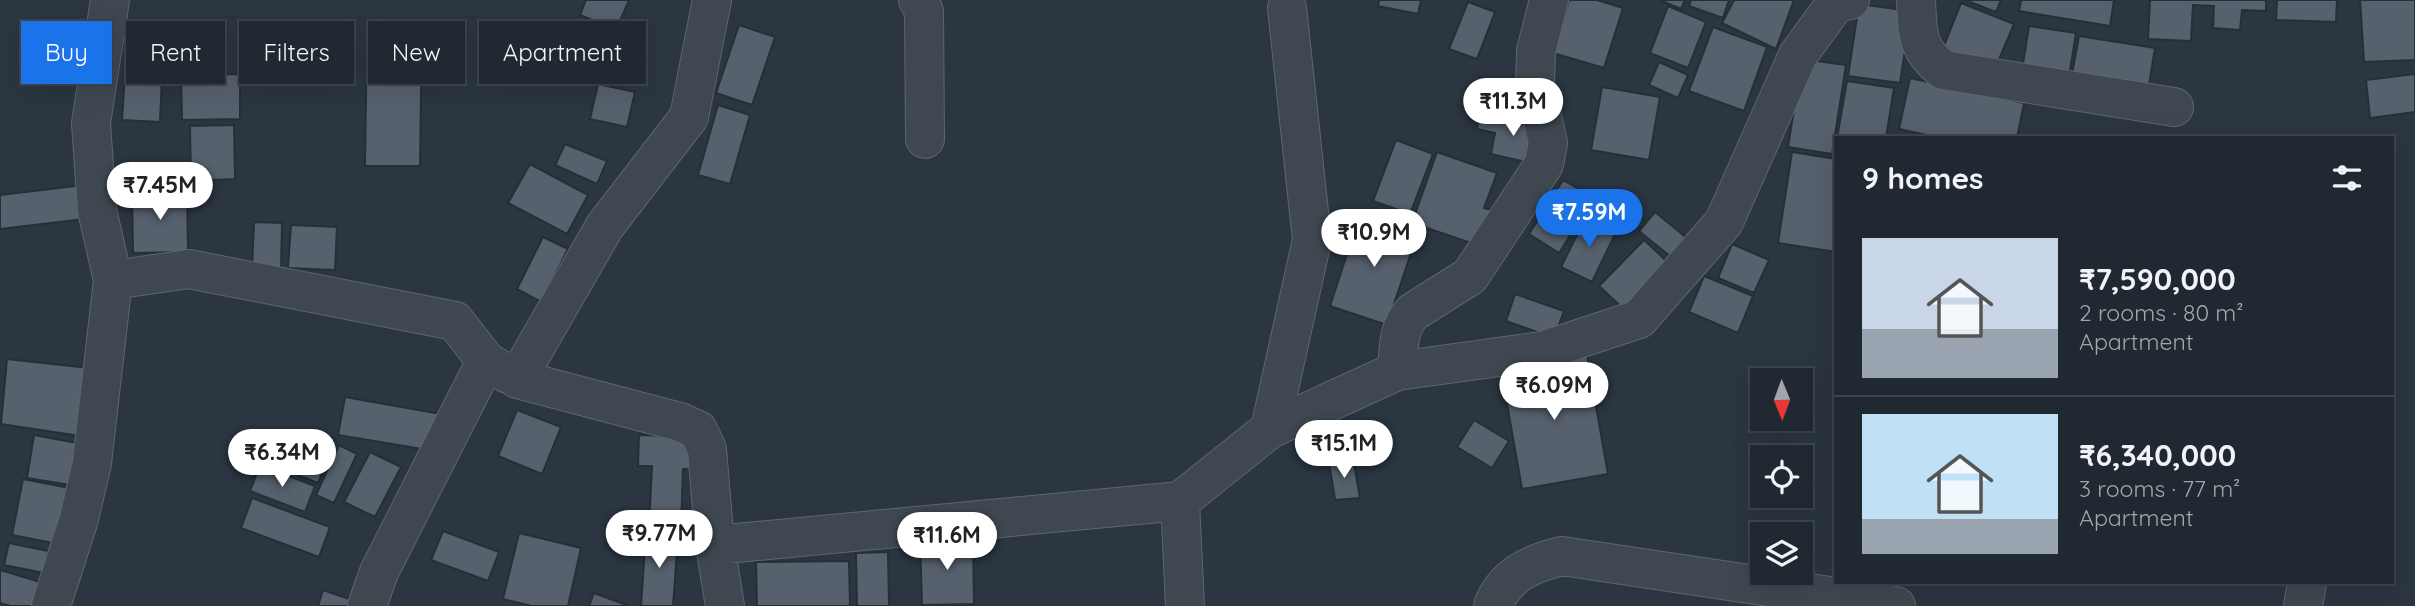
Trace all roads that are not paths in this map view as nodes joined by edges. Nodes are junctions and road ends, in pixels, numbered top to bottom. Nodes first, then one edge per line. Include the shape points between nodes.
1 (110, 0) edge
2 (712, 0) edge
3 (918, 0) edge
4 (1549, 0) edge
5 (1916, 0) edge
6 (1837, 1) edge
7 (1286, 8) dead end
8 (2174, 107) dead end
9 (925, 139) dead end
10 (113, 280) junction
11 (502, 370) junction
12 (1397, 371) junction
13 (1270, 429) junction
14 (1180, 501) junction
15 (715, 545) junction
16 (2307, 584) edge
17 (51, 606) edge
18 (367, 606) edge
19 (725, 606) edge
20 (1185, 606) edge
21 (1493, 606) edge
22 (1896, 606) edge
23 (2303, 606) edge

1 - 10 street via 91,123 97,210
2 - 11 street via 689,117
3 - 9 street via 924,11
4 - 12 street via 1536,51 1535,84 1548,143 1544,164 1469,276 1406,319
5 - 8 street via 1919,38 1927,57 1943,70
6 - 12 street via 1798,55 1724,222 1639,319 1542,351
7 - 13 street via 1312,240
10 - 11 street via 189,269 455,320
10 - 17 street via 92,463
11 - 15 street via 698,430 707,449
11 - 18 street via 379,572
12 - 13 street
13 - 14 street
14 - 15 street
14 - 20 street
15 - 19 street
16 - 23 street
21 - 22 street via 1511,579 1532,563 1562,556

